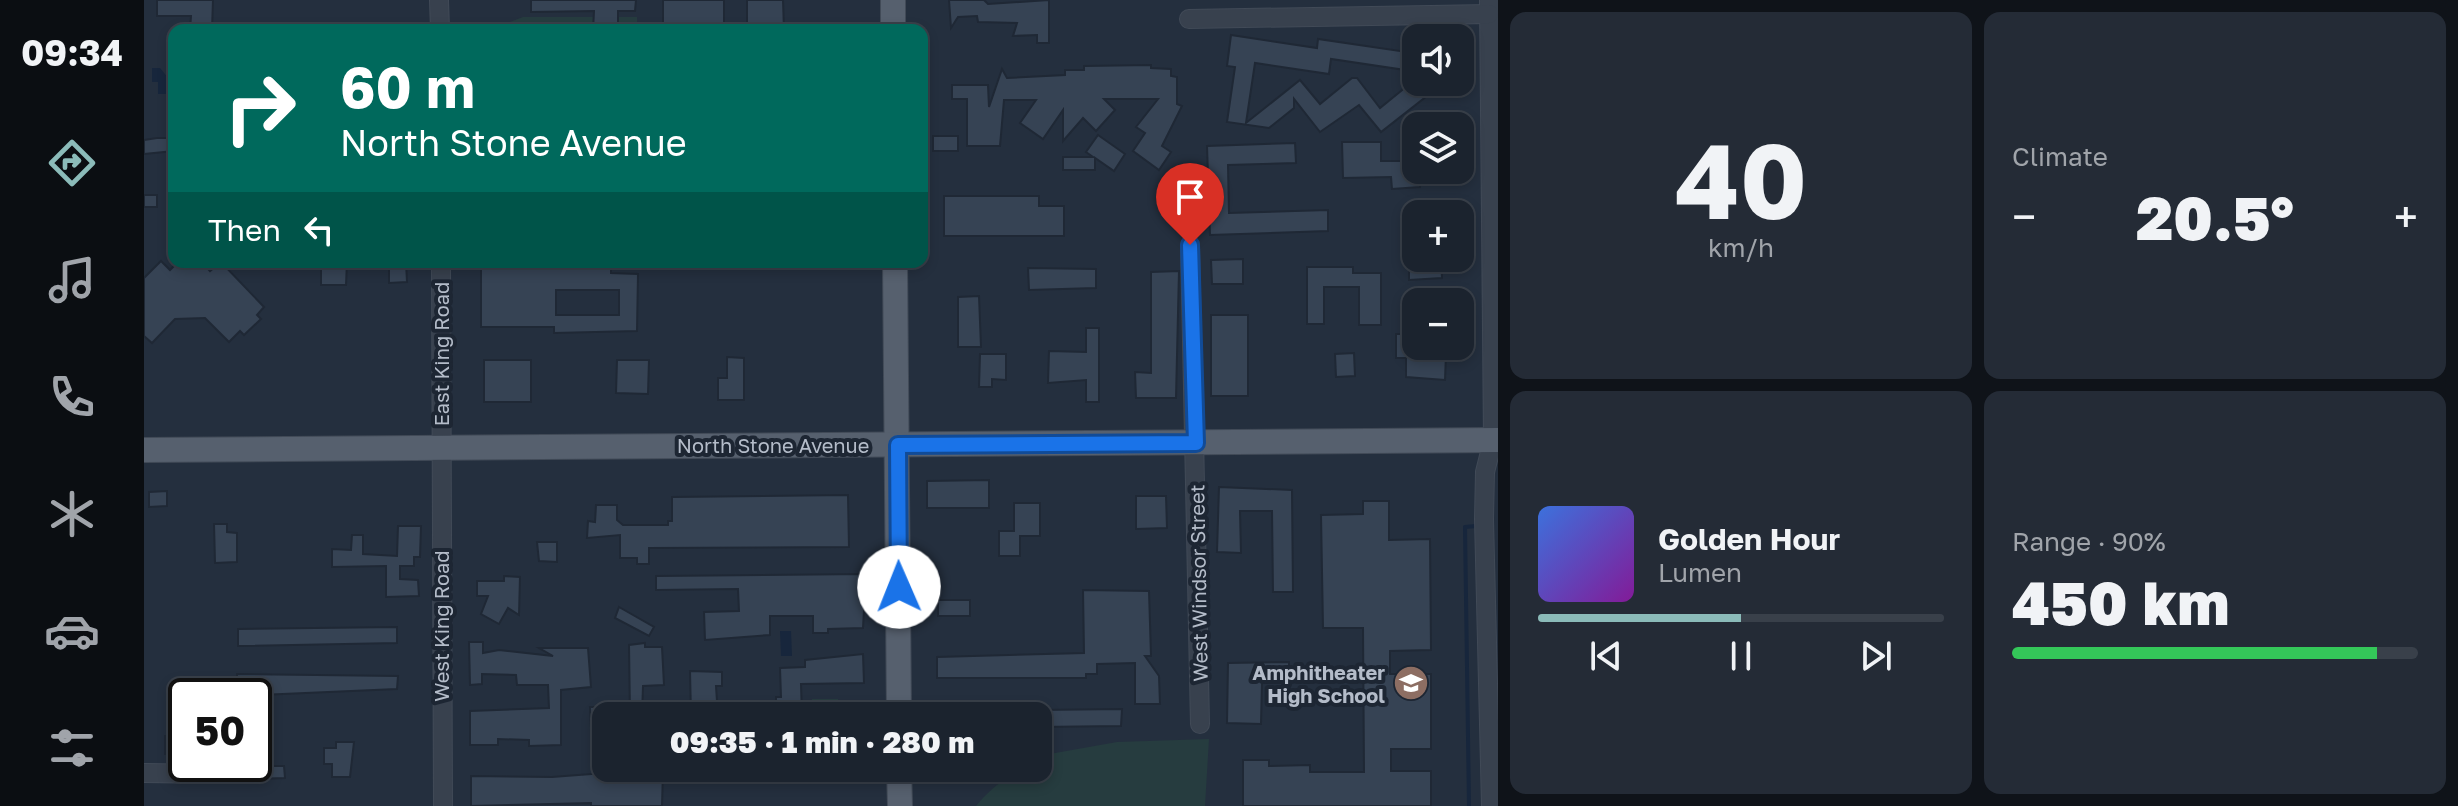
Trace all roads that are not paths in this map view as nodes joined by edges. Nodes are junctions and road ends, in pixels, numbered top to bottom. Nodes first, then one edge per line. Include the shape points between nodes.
1 (439, 0) edge
2 (893, 0) edge
3 (1489, 7) edge
4 (1189, 19) dead end
5 (440, 24) edge
6 (893, 24) edge
7 (1190, 245) dead end
8 (441, 268) edge
9 (895, 268) edge
10 (1196, 443) junction
11 (442, 445) junction
12 (898, 445) junction
13 (1496, 446) edge
14 (144, 450) edge
15 (899, 702) edge
16 (1200, 724) dead end
17 (144, 773) edge
18 (168, 773) edge
19 (899, 782) edge
20 (443, 806) edge
21 (900, 806) edge
22 (1491, 806) edge

1 - 5 street
2 - 6 main road
3 - 4 street
3 - 13 street
7 - 10 street, West Windsor Street
8 - 11 street, East King Road
9 - 12 main road
10 - 12 main road, North Stone Avenue
10 - 13 main road, North Stone Avenue
10 - 16 street, West Windsor Street
11 - 12 main road, North Stone Avenue
11 - 14 main road, North Stone Avenue
11 - 20 street, West King Road
12 - 15 main road
13 - 22 street via 1485,472 1484,519
17 - 18 street
19 - 21 main road

